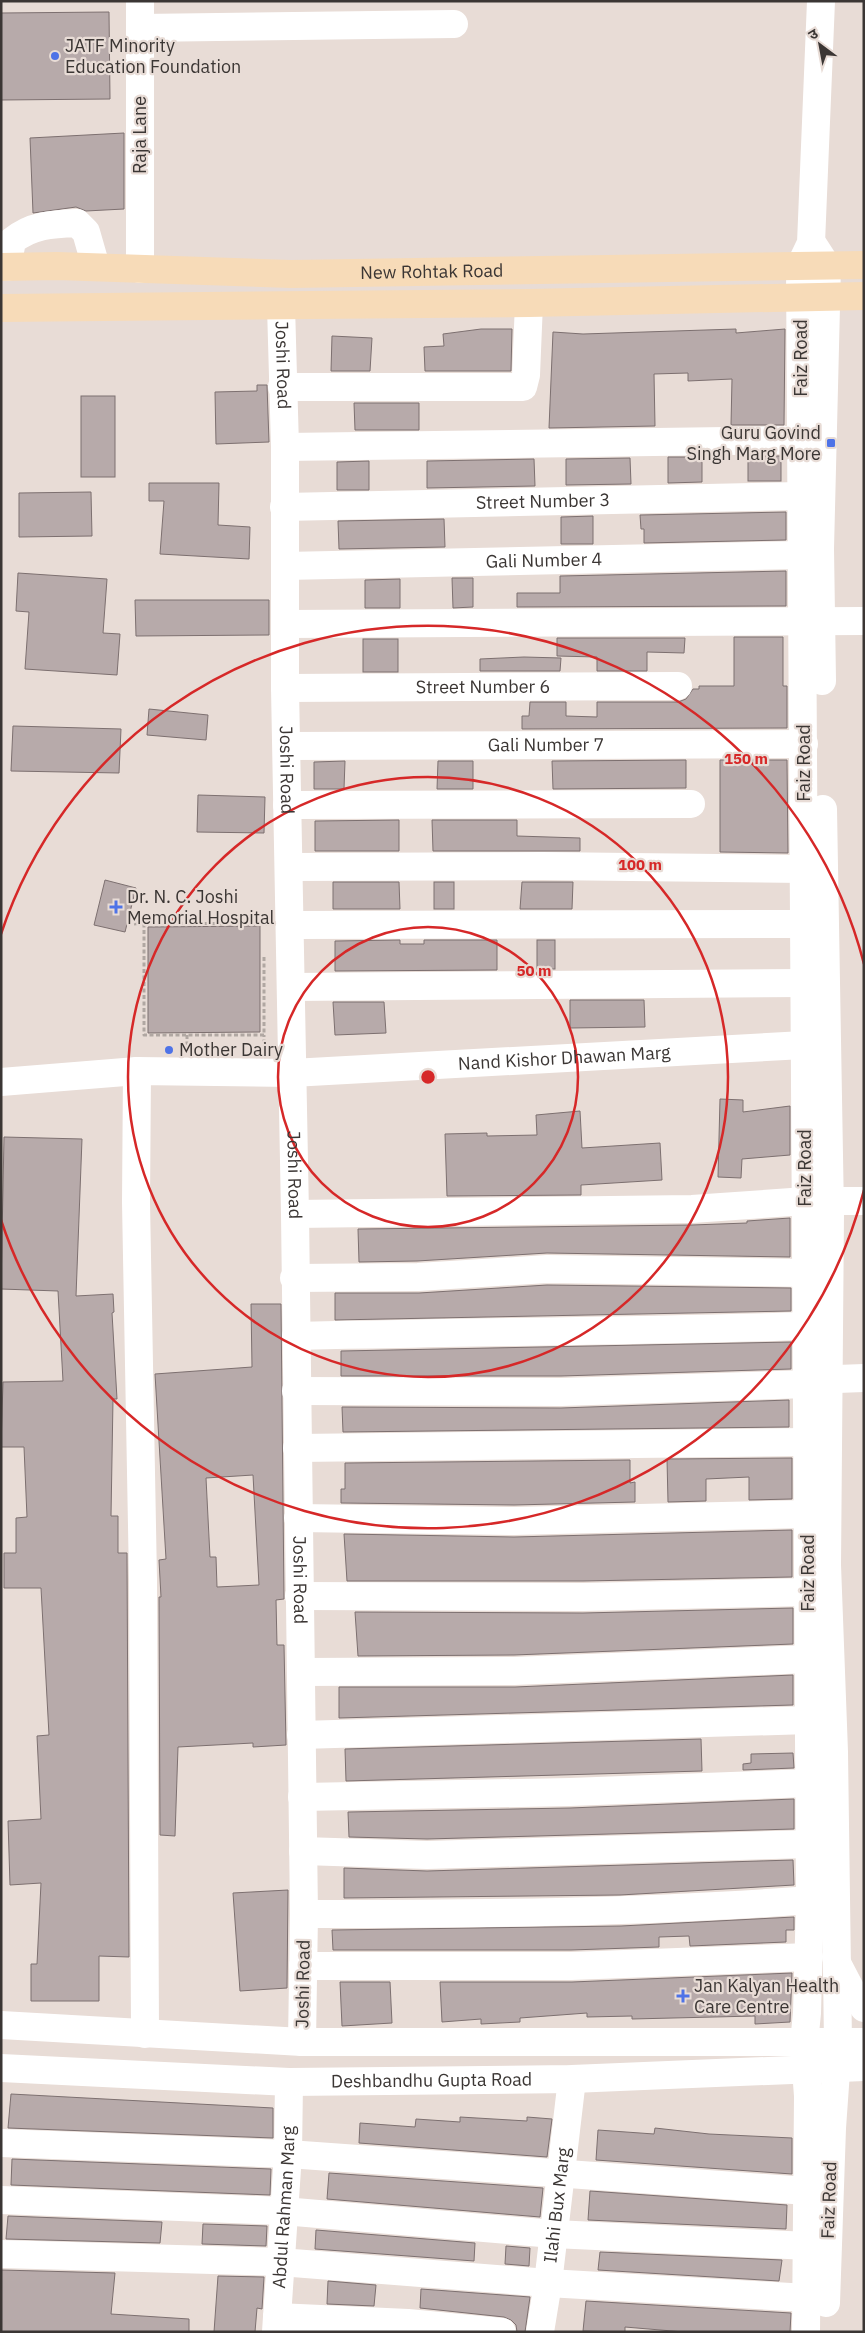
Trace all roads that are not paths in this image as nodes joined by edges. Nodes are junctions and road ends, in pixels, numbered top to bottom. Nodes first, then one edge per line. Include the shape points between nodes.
1 (140, 1) edge
2 (821, 1) edge
3 (454, 24) dead end
4 (140, 28) junction
5 (806, 254) junction
6 (864, 265) edge
7 (827, 266) junction
8 (4, 267) edge
9 (96, 267) junction
10 (140, 269) junction
11 (814, 296) junction
12 (864, 296) edge
13 (529, 303) junction
14 (281, 306) junction
15 (1, 308) edge
16 (282, 386) junction
17 (801, 440) junction
18 (284, 447) junction
19 (801, 496) junction
20 (284, 507) junction
21 (802, 555) junction
22 (285, 566) junction
23 (812, 621) junction
24 (864, 622) edge
25 (286, 624) junction
26 (678, 686) dead end
27 (286, 688) junction
28 (804, 744) junction
29 (287, 746) junction
30 (691, 804) dead end
31 (287, 805) junction
32 (289, 867) junction
33 (804, 869) junction
34 (805, 924) junction
35 (277, 929) junction
36 (804, 983) junction
37 (291, 987) junction
38 (815, 1045) junction
39 (137, 1071) junction
40 (292, 1073) junction
41 (1, 1082) edge
42 (818, 1201) junction
43 (864, 1201) edge
44 (295, 1214) junction
45 (805, 1273) junction
46 (294, 1278) junction
47 (806, 1326) junction
48 (296, 1336) junction
49 (864, 1378) edge
50 (814, 1381) junction
51 (296, 1391) junction
52 (807, 1442) junction
53 (297, 1448) junction
54 (807, 1514) junction
55 (298, 1518) junction
56 (807, 1592) junction
57 (299, 1596) junction
58 (808, 1659) junction
59 (300, 1672) junction
60 (809, 1720) junction
61 (302, 1734) junction
62 (809, 1783) junction
63 (302, 1797) junction
64 (809, 1844) junction
65 (303, 1850) junction
66 (810, 1900) junction
67 (304, 1914) junction
68 (809, 1957) junction
69 (837, 1961) junction
70 (303, 1966) junction
71 (864, 2008) edge
72 (1, 2025) edge
73 (145, 2034) junction
74 (302, 2042) junction
75 (846, 2051) edge
76 (805, 2056) junction
77 (864, 2067) edge
78 (1, 2068) edge
79 (572, 2079) junction
80 (289, 2082) junction
81 (1, 2143) edge
82 (288, 2154) junction
83 (560, 2174) junction
84 (807, 2191) junction
85 (1, 2200) edge
86 (283, 2211) junction
87 (554, 2234) junction
88 (808, 2246) junction
89 (1, 2254) edge
90 (280, 2262) junction
91 (548, 2283) junction
92 (807, 2298) junction
93 (276, 2324) edge
94 (502, 2332) edge
95 (540, 2332) edge
96 (806, 2332) edge
97 (824, 2332) edge

1 - 4 street, Raja Lane
2 - 5 street, Faiz Road
3 - 4 street
4 - 10 street, Raja Lane
5 - 7 main road, New Rohtak Road
5 - 10 main road, New Rohtak Road via 291,274
5 - 11 street, Faiz Road
6 - 7 main road, New Rohtak Road
7 - 11 street
8 - 9 main road, New Rohtak Road
8 - 9 street via 12,241 22,232 42,225 76,222 86,232
9 - 10 main road, New Rohtak Road
11 - 12 main road, New Rohtak Road
11 - 13 main road, New Rohtak Road
11 - 17 street, Faiz Road
11 - 23 street via 820,550
13 - 14 main road, New Rohtak Road
13 - 16 street via 523,387
14 - 15 main road, New Rohtak Road
14 - 16 street, Joshi Road
16 - 18 street, Joshi Road
17 - 18 street
17 - 19 street, Faiz Road
18 - 20 street, Joshi Road
19 - 20 street, Street Number 3
19 - 21 street, Faiz Road
20 - 22 street, Joshi Road
21 - 22 street, Gali Number 4
21 - 23 street, Faiz Road
22 - 25 street, Joshi Road
23 - 24 street
23 - 25 street
23 - 28 street, Faiz Road
23 - 38 street
25 - 27 street, Joshi Road
26 - 27 street, Street Number 6
27 - 29 street, Joshi Road
28 - 29 street, Gali Number 7
28 - 33 street, Faiz Road
29 - 31 street, Joshi Road
30 - 31 street
31 - 32 street, Joshi Road
32 - 33 street
32 - 35 street, Joshi Road
33 - 34 street, Faiz Road
34 - 35 street
34 - 36 street, Faiz Road
35 - 37 street, Joshi Road
36 - 37 street
36 - 38 street, Faiz Road
37 - 40 street, Joshi Road
38 - 40 street, Nand Kishor Dhawan Marg
38 - 42 street
39 - 40 street, Nand Kishor Dhawan Marg
39 - 41 street, Nand Kishor Dhawan Marg
39 - 73 street via 136,1192 144,1580
40 - 44 street, Joshi Road
42 - 43 street
42 - 44 street via 692,1209
42 - 45 street, Faiz Road
42 - 50 street
44 - 46 street, Joshi Road
45 - 46 street via 547,1269 418,1277
45 - 47 street, Faiz Road
46 - 48 street, Joshi Road
47 - 48 street
47 - 50 street, Faiz Road
48 - 51 street, Joshi Road
49 - 50 street
50 - 51 street via 561,1392
50 - 52 street, Faiz Road
50 - 69 street, Faiz Road via 827,1565
51 - 53 street, Joshi Road
52 - 53 street
52 - 54 street, Faiz Road
53 - 55 street, Joshi Road
54 - 55 street via 514,1521
54 - 56 street, Faiz Road
55 - 57 street, Joshi Road
56 - 57 street via 583,1597
56 - 58 street, Faiz Road
57 - 59 street, Joshi Road
58 - 59 street via 514,1671
58 - 60 street, Faiz Road
59 - 61 street, Joshi Road
60 - 61 street
60 - 62 street, Faiz Road
61 - 63 street, Joshi Road
62 - 63 street
62 - 64 street, Faiz Road
63 - 65 street, Joshi Road
64 - 65 street via 426,1855
64 - 66 street, Faiz Road
65 - 67 street, Joshi Road
66 - 67 street via 731,1906 436,1915
66 - 68 street, Faiz Road
67 - 70 street, Joshi Road
68 - 70 street via 571,1966
68 - 76 street, Faiz Road
69 - 71 street
69 - 75 street, Faiz Road
70 - 74 street, Joshi Road
72 - 73 street, Deshbandhu Gupta Road
73 - 74 street, Deshbandhu Gupta Road
74 - 76 street, Deshbandhu Gupta Road
75 - 76 street, Deshbandhu Gupta Road
75 - 77 street, Deshbandhu Gupta Road
75 - 97 street, Faiz Road via 832,2128
76 - 79 street, Deshbandhu Gupta Road
76 - 84 street, Faiz Road
78 - 80 street, Deshbandhu Gupta Road
79 - 80 street, Deshbandhu Gupta Road
79 - 83 street, Ilahi Bux Marg
80 - 82 street, Abdul Rahman Marg
81 - 82 street
82 - 83 street
82 - 86 street, Abdul Rahman Marg
83 - 84 street
83 - 87 street, Ilahi Bux Marg
84 - 88 street, Faiz Road
85 - 86 street
86 - 87 street
86 - 90 street, Abdul Rahman Marg
87 - 88 street
87 - 91 street, Ilahi Bux Marg
88 - 92 street, Faiz Road
89 - 90 street
90 - 91 street
90 - 93 street, Abdul Rahman Marg
91 - 92 street
91 - 95 street, Ilahi Bux Marg
92 - 96 street, Faiz Road
93 - 94 street via 408,2324

